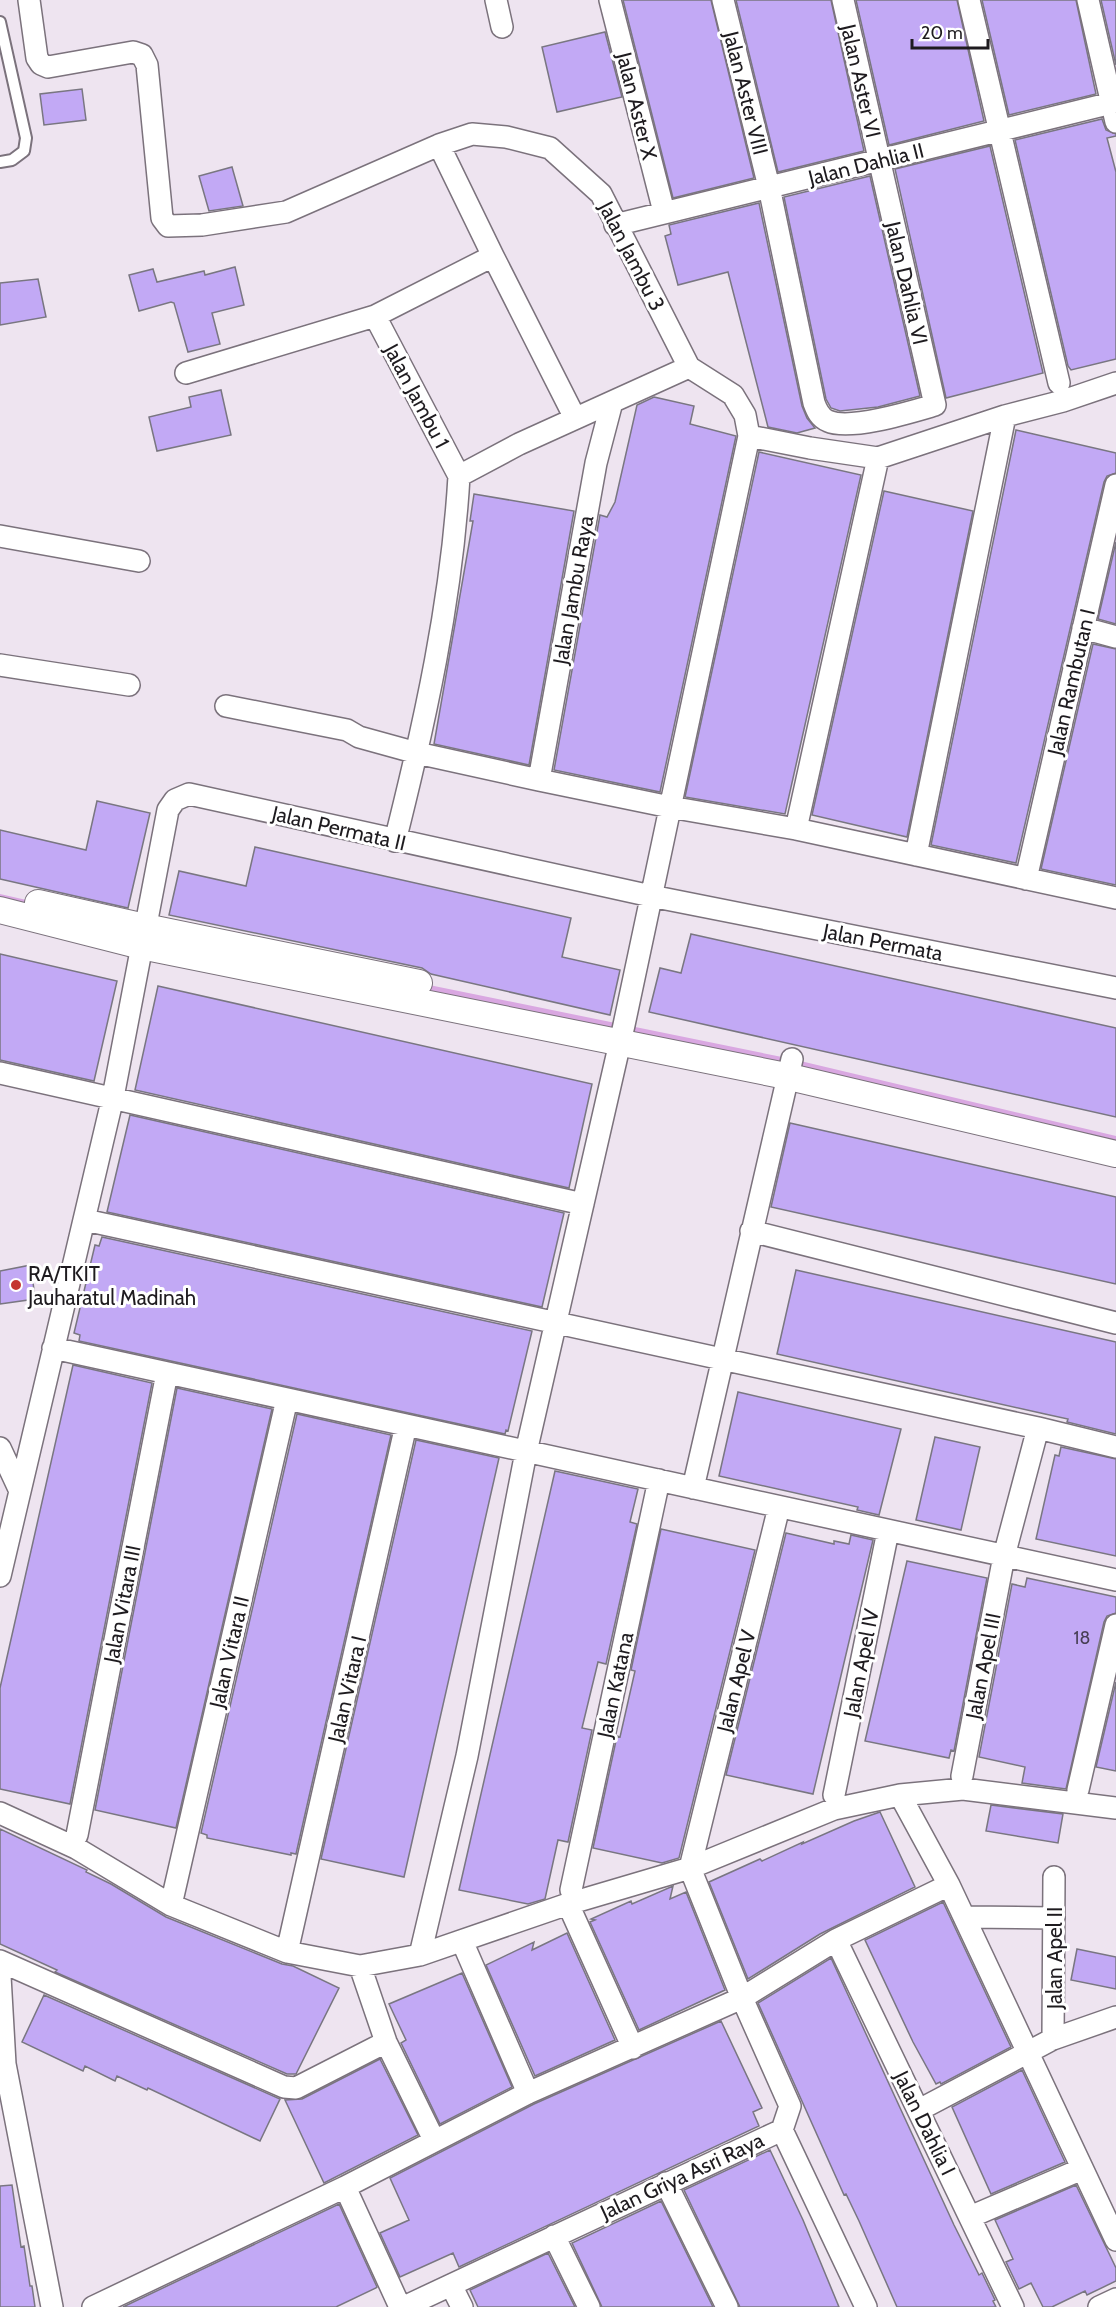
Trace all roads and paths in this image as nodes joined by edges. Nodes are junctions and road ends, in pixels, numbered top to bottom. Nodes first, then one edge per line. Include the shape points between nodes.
1 (29, 0) edge
2 (496, 0) edge
3 (610, 0) edge
4 (723, 0) edge
5 (843, 0) edge
6 (969, 0) edge
7 (1088, 0) edge
8 (0, 22) edge
9 (502, 27) dead end
10 (1114, 109) edge
11 (1001, 130) junction
12 (439, 145) junction
13 (879, 161) junction
14 (0, 162) edge
15 (769, 187) junction
16 (664, 212) junction
17 (615, 225) junction
18 (493, 256) junction
19 (375, 316) junction
20 (689, 367) junction
21 (186, 373) dead end
22 (1059, 383) dead end
23 (1116, 384) edge
24 (612, 402) junction
25 (935, 405) joint
26 (1005, 416) junction
27 (575, 418) junction
28 (749, 436) junction
29 (878, 458) junction
30 (459, 476) junction
31 (1116, 485) edge
32 (0, 536) edge
33 (139, 561) dead end
34 (1083, 628) junction
35 (1116, 637) edge
36 (0, 665) edge
37 (129, 685) dead end
38 (226, 706) dead end
39 (417, 753) junction
40 (538, 780) junction
41 (670, 807) junction
42 (796, 829) junction
43 (395, 841) junction
44 (916, 855) junction
45 (1026, 879) junction
46 (0, 894) edge
47 (651, 896) junction
48 (1116, 898) edge
49 (0, 910) edge
50 (143, 937) junction
51 (1116, 988) edge
52 (622, 1033) junction
53 (790, 1067) junction
54 (0, 1072) edge
55 (113, 1097) junction
56 (1116, 1136) edge
57 (1116, 1154) edge
58 (583, 1204) junction
59 (85, 1220) junction
60 (751, 1231) junction
61 (557, 1323) junction
62 (1116, 1323) edge
63 (53, 1348) junction
64 (722, 1359) junction
65 (167, 1373) junction
66 (287, 1399) junction
67 (406, 1425) junction
68 (1038, 1428) junction
69 (1116, 1447) edge
70 (0, 1448) edge
71 (526, 1452) junction
72 (659, 1480) junction
73 (693, 1488) junction
74 (20, 1491) junction
75 (779, 1507) junction
76 (7, 1517) edge
77 (888, 1531) junction
78 (1004, 1556) junction
79 (0, 1576) edge
80 (1116, 1580) edge
81 (1116, 1625) edge
82 (962, 1776) dead end
83 (1078, 1790) dead end
84 (834, 1795) dead end
85 (900, 1795) junction
86 (1116, 1808) edge
87 (0, 1813) edge
88 (77, 1835) dead end
89 (691, 1861) junction
90 (1054, 1877) dead end
91 (949, 1885) junction
92 (569, 1897) junction
93 (171, 1905) junction
94 (964, 1917) junction
95 (1054, 1918) junction
96 (836, 1940) junction
97 (462, 1941) junction
98 (287, 1952) junction
99 (420, 1955) junction
100 (0, 1961) edge
101 (360, 1966) junction
102 (0, 1976) edge
103 (742, 1998) junction
104 (1116, 2017) edge
105 (1053, 2039) junction
106 (386, 2042) junction
107 (633, 2048) junction
108 (1027, 2053) junction
109 (528, 2093) junction
110 (919, 2110) junction
111 (782, 2130) junction
112 (434, 2140) junction
113 (1082, 2169) junction
114 (666, 2183) junction
115 (345, 2187) junction
116 (970, 2217) junction
117 (554, 2236) junction
118 (1116, 2240) edge
119 (451, 2285) junction
120 (1116, 2299) edge
121 (52, 2307) edge
122 (93, 2307) edge
123 (402, 2307) edge
124 (462, 2307) edge
125 (589, 2307) edge
126 (727, 2307) edge
127 (866, 2307) edge
128 (1013, 2307) edge
129 (1100, 2307) edge

1 - 12 street, Jalan Jambu 3 via 41,64 48,67 133,52 142,55 147,65 162,218 168,226 202,225 286,212
2 - 9 street
3 - 16 street, Jalan Aster X
4 - 15 street, Jalan Aster VIII
5 - 13 street, Jalan Aster VI
6 - 11 street
7 - 10 street
8 - 14 lane via 26,138 24,151 12,160
10 - 11 street, Jalan Dahlia II
11 - 13 street, Jalan Dahlia II
11 - 22 street
12 - 17 street, Jalan Jambu 3 via 472,134 506,137 550,148 601,195
12 - 18 street
13 - 15 street, Jalan Dahlia II
13 - 25 street, Jalan Dahlia VI
15 - 16 street, Jalan Dahlia II
15 - 25 street, Jalan Aster VIII via 819,415 841,425 891,418
16 - 17 street, Jalan Dahlia II
17 - 20 street, Jalan Jambu 3
18 - 19 street
18 - 27 street
19 - 21 street
19 - 30 street, Jalan Jambu 1
20 - 24 street
20 - 28 street via 733,395 745,415
23 - 26 street
24 - 27 street
24 - 40 street, Jalan Jambu Raya via 596,463
26 - 29 street
26 - 44 street
27 - 30 street
28 - 29 street
28 - 41 street
29 - 42 street
30 - 39 street via 456,532
31 - 34 street, Jalan Rambutan I
32 - 33 street
34 - 35 street
34 - 45 street, Jalan Rambutan I
36 - 37 street
38 - 39 street via 346,730
39 - 40 street
39 - 43 street
40 - 41 street
41 - 42 street
41 - 47 street
42 - 44 street
43 - 47 street, Jalan Permata II
43 - 50 street, Jalan Permata II via 189,794 176,800 168,810
44 - 45 street
45 - 48 street
46 - 50 street
47 - 51 street, Jalan Permata
47 - 52 street
49 - 50 street
50 - 52 street
50 - 55 street
52 - 53 street
52 - 58 street
53 - 56 street
53 - 57 street
53 - 60 street
54 - 55 street
55 - 58 street
55 - 59 street
58 - 61 street
59 - 61 street
59 - 63 street
60 - 62 street
60 - 64 street
61 - 64 street
61 - 71 street
63 - 65 street
63 - 74 street
64 - 68 street
64 - 73 street
65 - 66 street
65 - 88 street, Jalan Vitara III
66 - 67 street
66 - 93 street, Jalan Vitara II
67 - 71 street
67 - 98 street, Jalan Vitara I
68 - 69 street
68 - 78 street, Jalan Apel III
70 - 74 street
71 - 72 street
71 - 99 street via 467,1756
72 - 73 street
72 - 92 street, Jalan Katana
73 - 75 street
74 - 76 street
75 - 77 street
75 - 89 street, Jalan Apel V
76 - 79 street
77 - 78 street
77 - 84 street, Jalan Apel IV
78 - 80 street
78 - 82 street, Jalan Apel III
81 - 83 street
85 - 86 street via 963,1790
85 - 89 street via 834,1809
85 - 91 street
87 - 93 street via 76,1848
89 - 92 street
89 - 103 street
90 - 95 street, Jalan Apel II
91 - 94 street
91 - 96 street
92 - 97 street
92 - 107 street
93 - 98 street
94 - 95 street
94 - 108 street
95 - 105 street, Jalan Apel II
96 - 103 street
96 - 110 street, Jalan Dahlia I
97 - 99 street
97 - 109 street
98 - 101 street
99 - 101 street
100 - 106 street via 284,2087 296,2088
101 - 106 street
102 - 121 street via 5,2064
103 - 107 street
103 - 111 street via 790,2106
104 - 105 street
105 - 108 street
106 - 112 street
107 - 109 street
108 - 110 street
108 - 113 street
109 - 112 street
110 - 116 street, Jalan Dahlia I
111 - 114 street, Jalan Griya Asri Raya
111 - 127 street, Jalan Griya Asri Raya
112 - 115 street
113 - 116 street
113 - 118 street
114 - 117 street, Jalan Griya Asri Raya
114 - 126 street
115 - 122 street
115 - 123 street
116 - 128 street, Jalan Dahlia I
117 - 119 street, Jalan Griya Asri Raya
117 - 125 street
119 - 123 street, Jalan Griya Asri Raya
119 - 124 street
120 - 129 street

